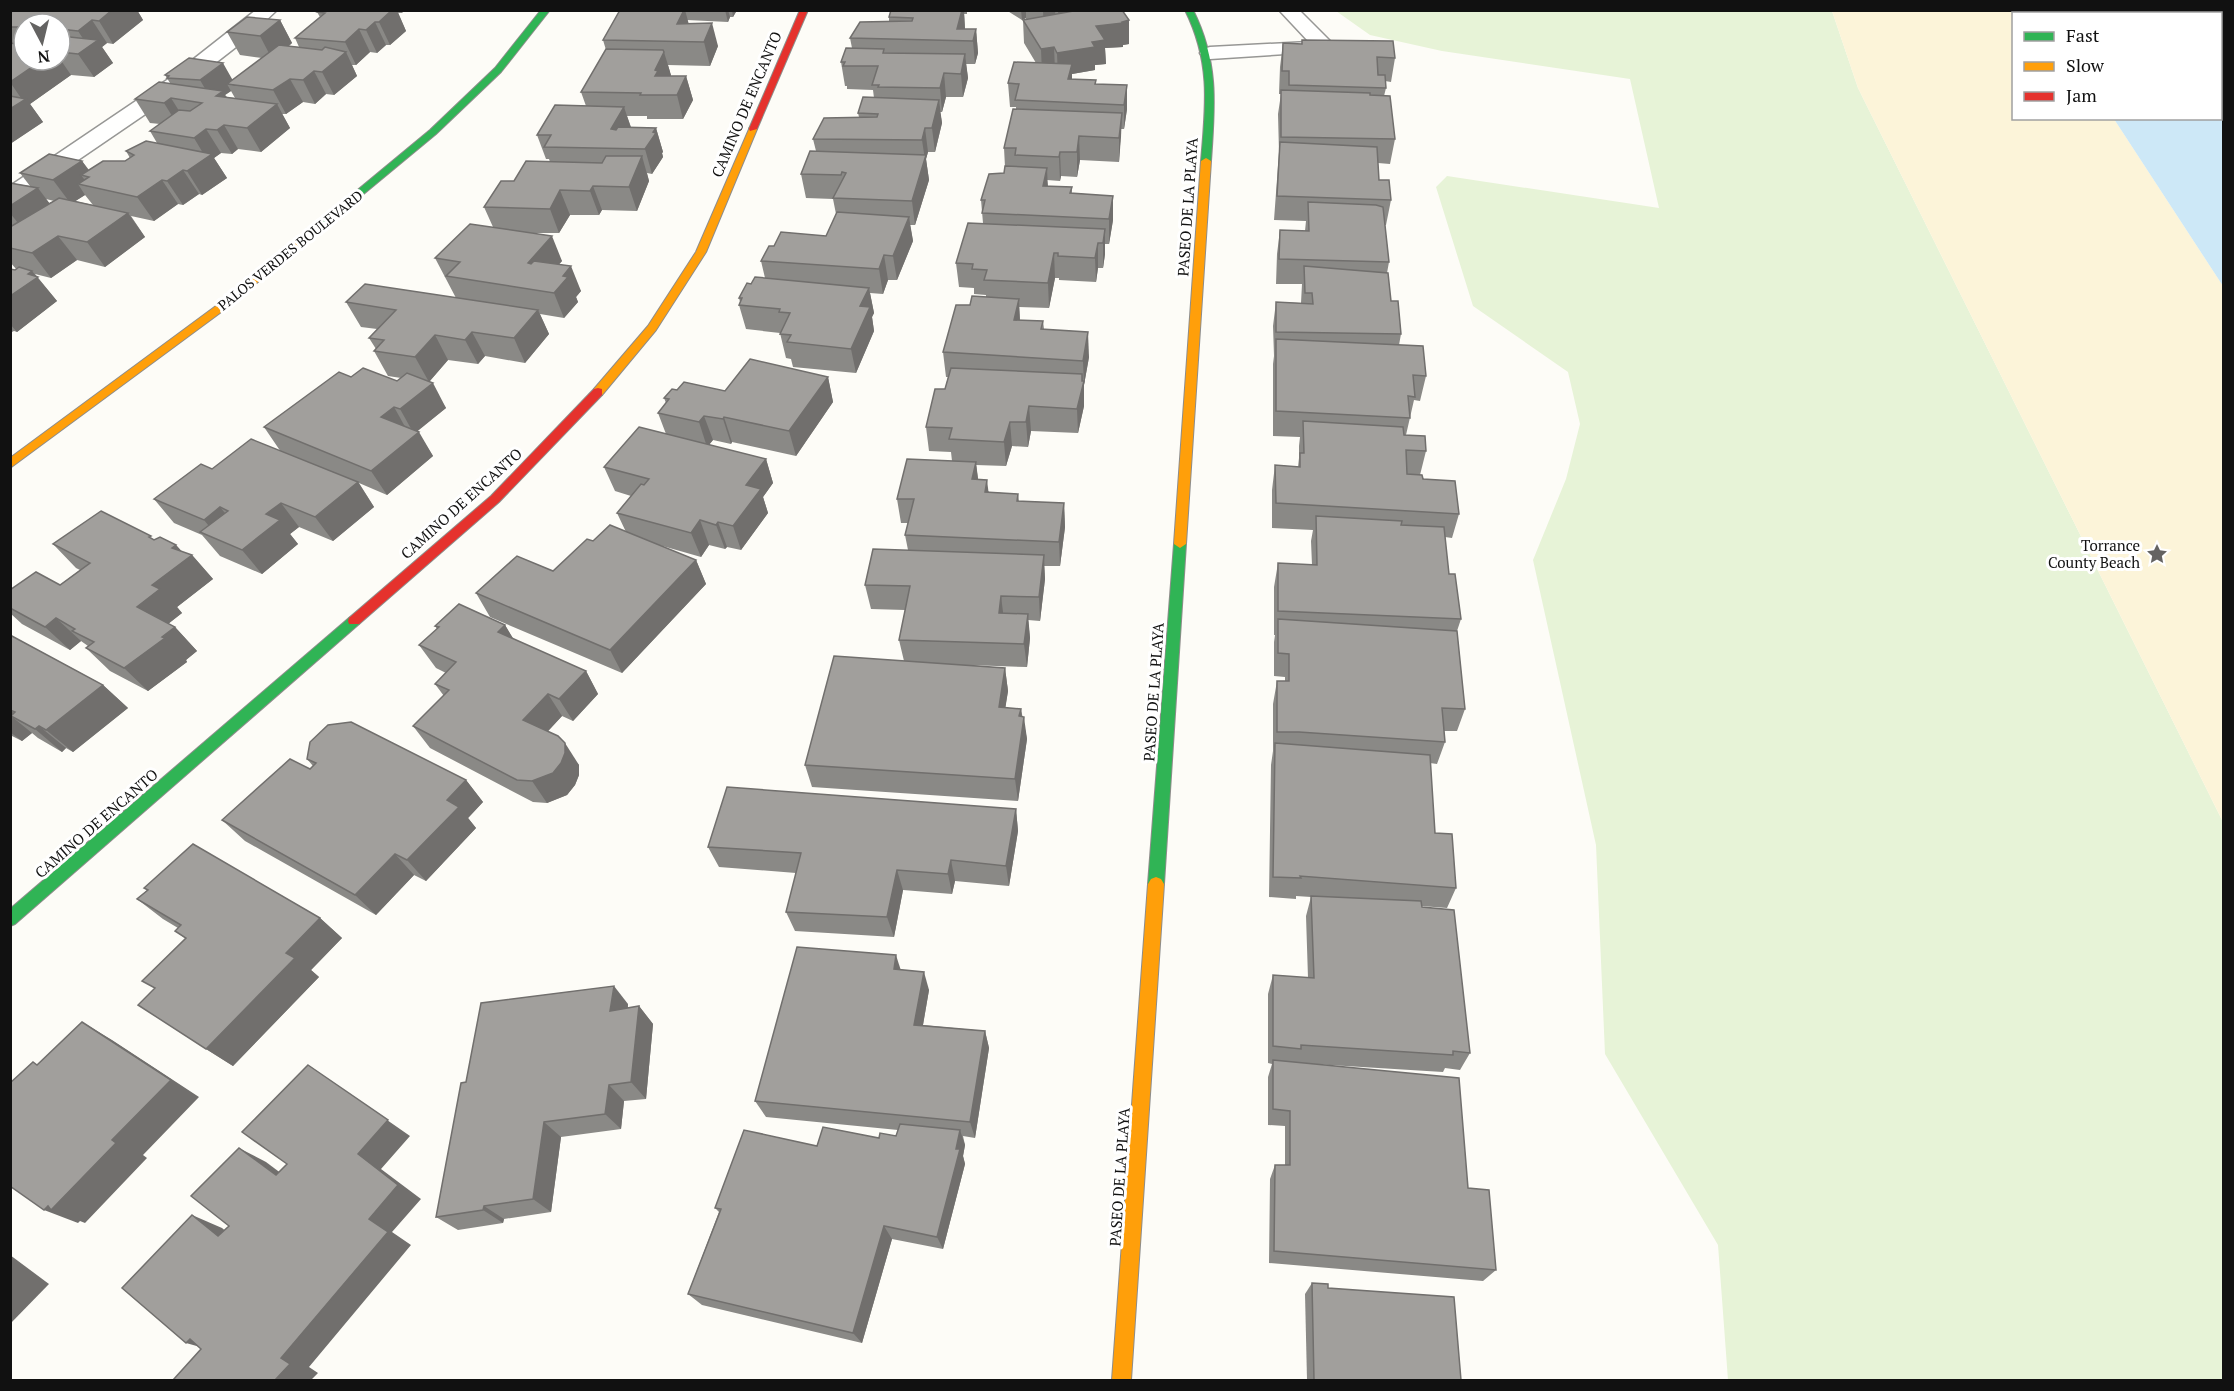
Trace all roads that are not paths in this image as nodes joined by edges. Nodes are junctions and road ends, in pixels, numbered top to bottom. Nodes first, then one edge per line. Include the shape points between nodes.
1 (268, 10) edge
2 (546, 10) edge
3 (804, 10) edge
4 (1189, 10) edge
5 (1288, 10) edge
6 (1210, 53) junction
7 (10, 196) edge
8 (10, 464) edge
9 (10, 919) edge
10 (1121, 1380) edge

1 - 7 lane via 152,100
2 - 8 street, PALOS VERDES BOULEVARD via 498,70 433,132 224,304
3 - 9 street, CAMINO DE ENCANTO via 701,252 652,328 586,407 495,499
4 - 6 street, PASEO DE LA PLAYA
5 - 6 lane via 1325,47
6 - 10 street, PASEO DE LA PLAYA via 1211,93

